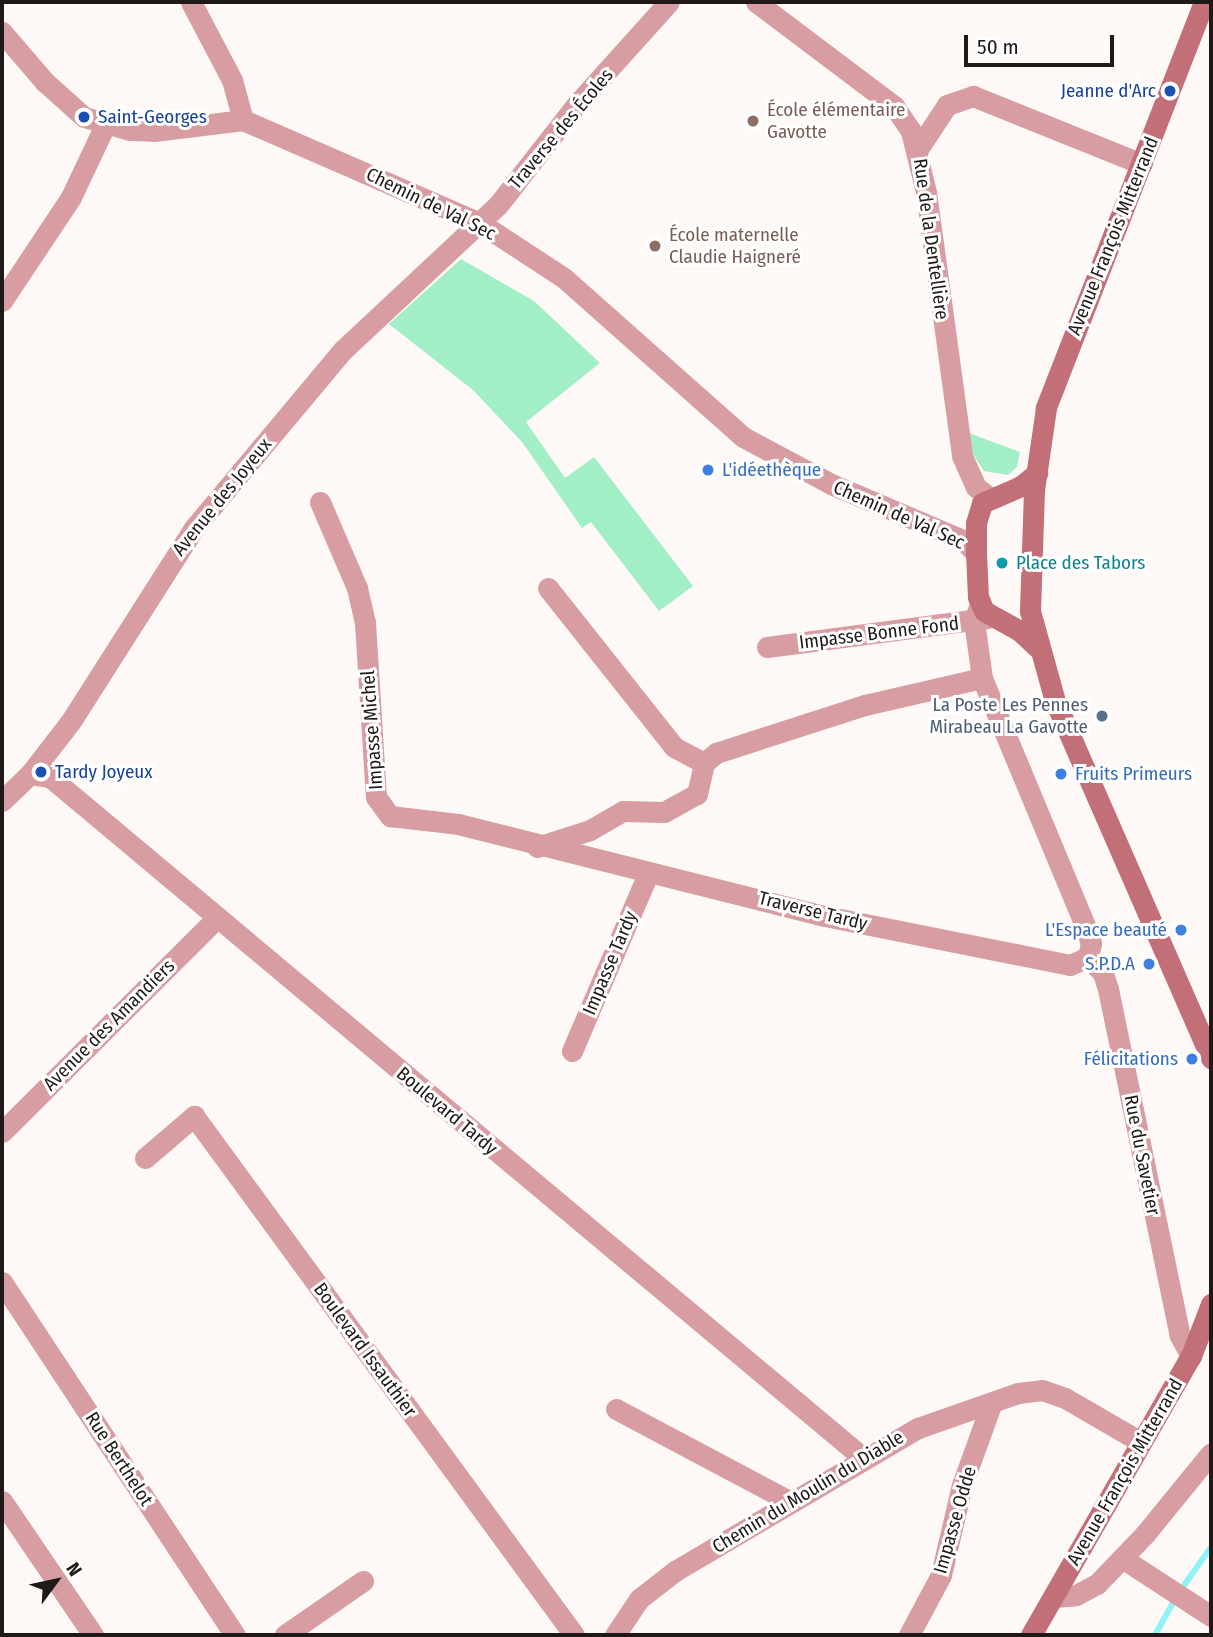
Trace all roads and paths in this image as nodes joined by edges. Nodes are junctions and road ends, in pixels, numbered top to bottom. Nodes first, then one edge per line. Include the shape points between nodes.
1 (191, 2) edge
2 (669, 2) edge
3 (756, 2) edge
4 (1205, 2) edge
5 (2, 32) edge
6 (243, 120) junction
7 (105, 125) junction
8 (918, 149) junction
9 (1142, 164) junction
10 (480, 223) junction
11 (2, 301) edge
12 (1037, 473) junction
13 (997, 496) junction
14 (320, 502) dead end
15 (1032, 511) junction
16 (976, 553) junction
17 (548, 588) dead end
18 (1030, 611) junction
19 (988, 617) junction
20 (767, 647) dead end
21 (977, 647) junction
22 (1038, 648) junction
23 (982, 678) junction
24 (704, 763) junction
25 (30, 774) junction
26 (2, 801) edge
27 (537, 847) junction
28 (648, 874) junction
29 (217, 918) junction
30 (1088, 957) junction
31 (572, 1051) dead end
32 (1211, 1058) edge
33 (2, 1132) edge
34 (145, 1158) dead end
35 (2, 1282) edge
36 (1211, 1304) edge
37 (1191, 1356) junction
38 (992, 1402) junction
39 (616, 1409) dead end
40 (1141, 1442) junction
41 (1211, 1453) edge
42 (862, 1457) junction
43 (2, 1501) edge
44 (789, 1501) junction
45 (1122, 1558) junction
46 (363, 1581) dead end
47 (1055, 1597) junction
48 (1211, 1616) edge
49 (93, 1635) edge
50 (235, 1635) edge
51 (285, 1635) edge
52 (574, 1635) edge
53 (615, 1635) edge
54 (909, 1635) edge
55 (1031, 1635) edge

1 - 6 street via 232,80
2 - 10 street, Traverse des Écoles via 577,104
3 - 8 street, Rue de la Dentellière via 894,106
4 - 9 main road, Avenue François Mitterrand
5 - 7 street via 67,104
6 - 7 street via 154,131
6 - 10 street, Chemin de Val Sec
7 - 11 street via 71,197
8 - 9 street via 947,105 973,96
8 - 13 street, Rue de la Dentellière via 962,456 976,487
9 - 12 main road, Avenue François Mitterrand via 1046,408
10 - 16 street, Chemin de Val Sec via 564,278 743,437 831,484 963,540
10 - 25 street, Avenue des Joyeux via 343,349 194,528 119,649
12 - 13 main road
12 - 15 main road, Avenue François Mitterrand
13 - 15 main road via 1022,499
13 - 16 main road via 978,512
14 - 27 street, Impasse Michel via 357,588 365,623 380,807 390,816 458,824
15 - 18 main road, Avenue François Mitterrand
16 - 19 main road
17 - 24 street via 674,747
18 - 19 main road
18 - 22 main road, Avenue François Mitterrand
19 - 20 street, Impasse Bonne Fond
19 - 21 street
19 - 21 street via 986,634
19 - 22 main road
21 - 23 street
22 - 32 main road, Avenue François Mitterrand via 1055,701
23 - 24 street via 865,705 716,753
23 - 30 street via 1086,928 1091,943
24 - 27 street via 697,794 664,812 623,811 590,830
25 - 26 street, Avenue des Joyeux
25 - 29 street, Boulevard Tardy via 50,777
27 - 28 street, Traverse Tardy
28 - 30 street, Traverse Tardy via 1042,960 1077,965
28 - 31 street, Impasse Tardy
29 - 33 street, Avenue des Amandiers
29 - 42 street, Boulevard Tardy
30 - 37 street, Rue du Savetier via 1103,974 1108,989 1180,1336
34 - 52 street, Boulevard Issauthier via 194,1116
35 - 50 street, Rue Berthelot
36 - 37 main road, Avenue François Mitterrand
37 - 40 main road, Avenue François Mitterrand
38 - 40 street, Chemin du Moulin du Diable via 1042,1390 1065,1398
38 - 42 street, Chemin du Moulin du Diable via 918,1428
38 - 54 street, Impasse Odde via 962,1485 941,1575
39 - 44 street
40 - 47 main road, Avenue François Mitterrand
41 - 45 street
42 - 44 street, Chemin du Moulin du Diable
43 - 49 street
44 - 53 street, Chemin du Moulin du Diable via 666,1578 639,1600
45 - 47 street via 1097,1584 1076,1595
45 - 48 street
46 - 51 street
47 - 55 main road, Avenue François Mitterrand

